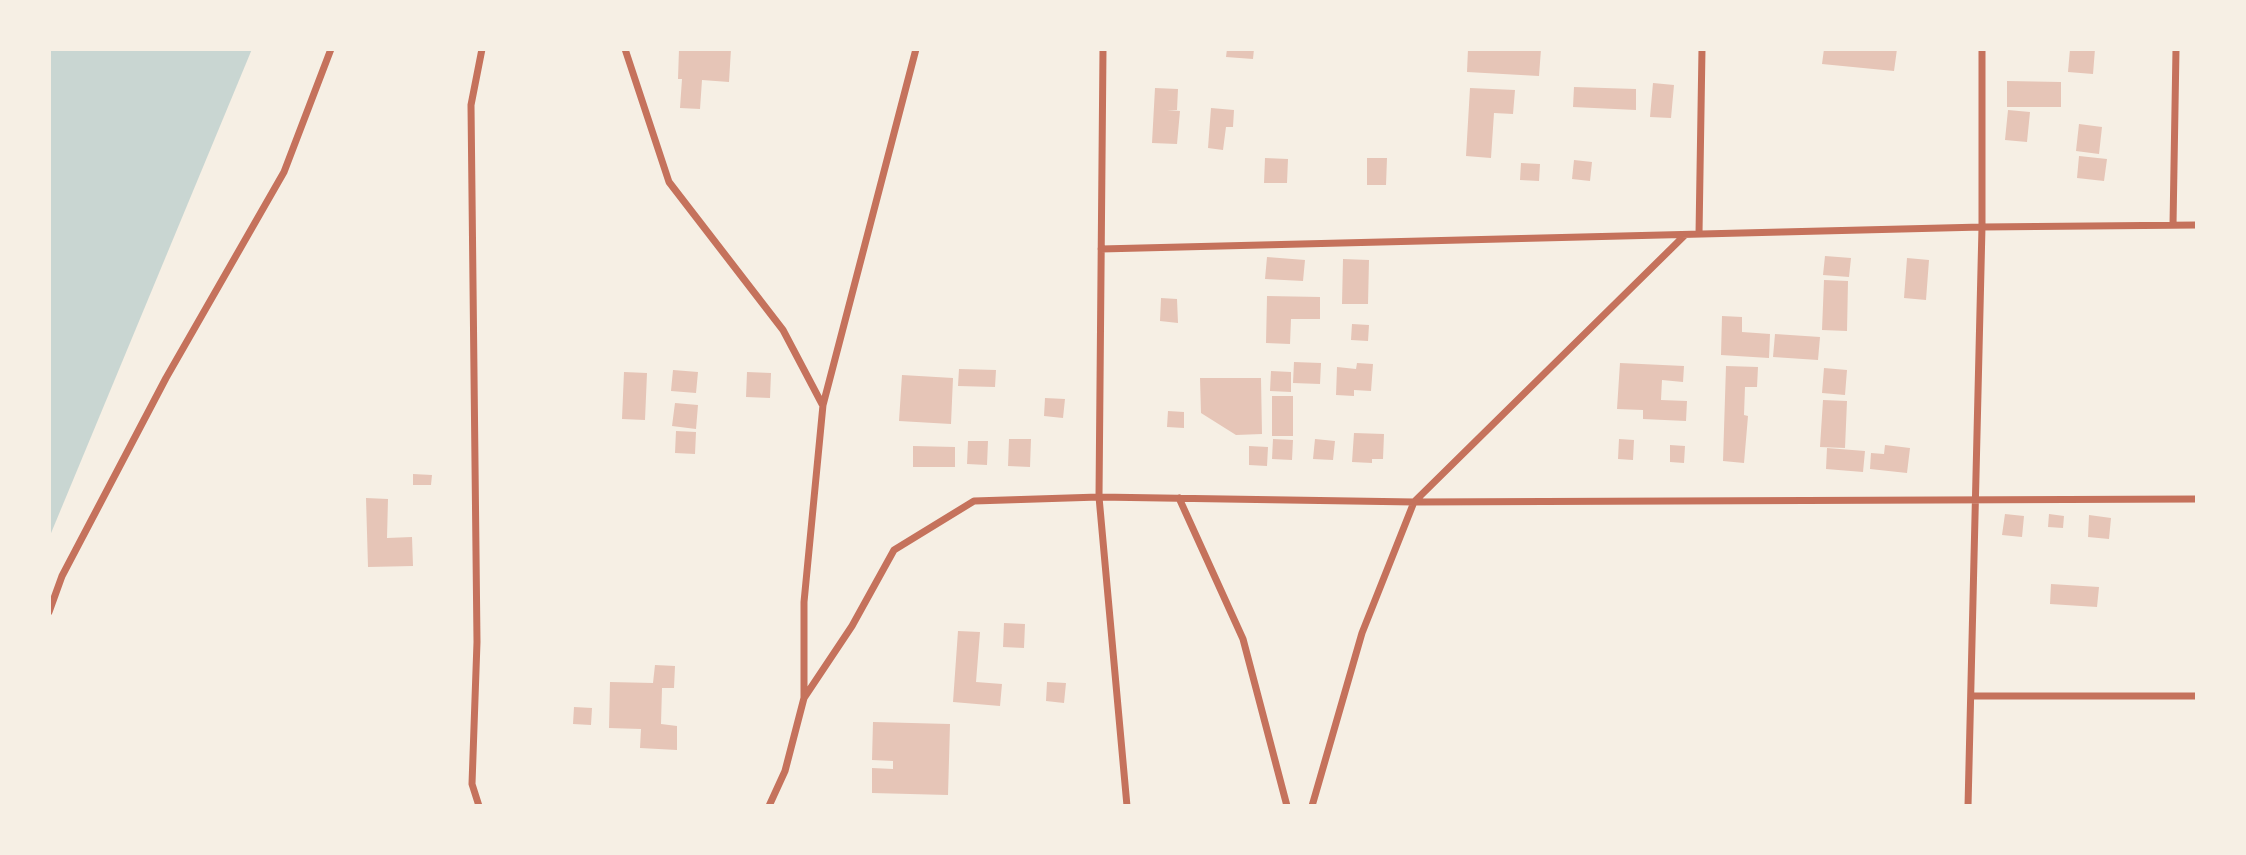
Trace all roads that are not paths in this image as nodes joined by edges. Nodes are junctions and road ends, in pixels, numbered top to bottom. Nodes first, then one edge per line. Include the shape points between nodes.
1 (331, 49) edge
2 (482, 49) edge
3 (625, 49) edge
4 (916, 49) edge
5 (1102, 49) edge
6 (1702, 49) edge
7 (1982, 49) edge
8 (2176, 49) edge
9 (2173, 225) junction
10 (2197, 225) edge
11 (1982, 226) junction
12 (1686, 234) junction
13 (1699, 234) junction
14 (1101, 249) junction
15 (823, 405) junction
16 (1099, 498) junction
17 (1180, 498) junction
18 (2197, 499) edge
19 (1976, 500) junction
20 (1414, 502) junction
21 (49, 612) edge
22 (1971, 695) junction
23 (2197, 696) edge
24 (804, 698) junction
25 (479, 806) edge
26 (769, 806) edge
27 (1127, 806) edge
28 (1287, 806) edge
29 (1312, 806) edge
30 (1968, 806) edge

1 - 21 street via 284,172 166,379 62,576
2 - 25 street via 471,105 477,642 472,784
3 - 15 street via 669,182 783,330
4 - 15 street
5 - 14 street
6 - 13 street
7 - 11 street
8 - 9 street
9 - 10 street
9 - 11 street
11 - 13 street
11 - 19 street
12 - 13 street
12 - 14 street
12 - 20 street
14 - 16 street
15 - 24 street via 804,602
16 - 17 street
16 - 24 street via 974,501 894,550 852,626
16 - 27 street
17 - 20 street
17 - 28 street via 1243,639
18 - 19 street
19 - 20 street
19 - 22 street
20 - 29 street via 1362,633
22 - 23 street
22 - 30 street
24 - 26 street via 785,771

